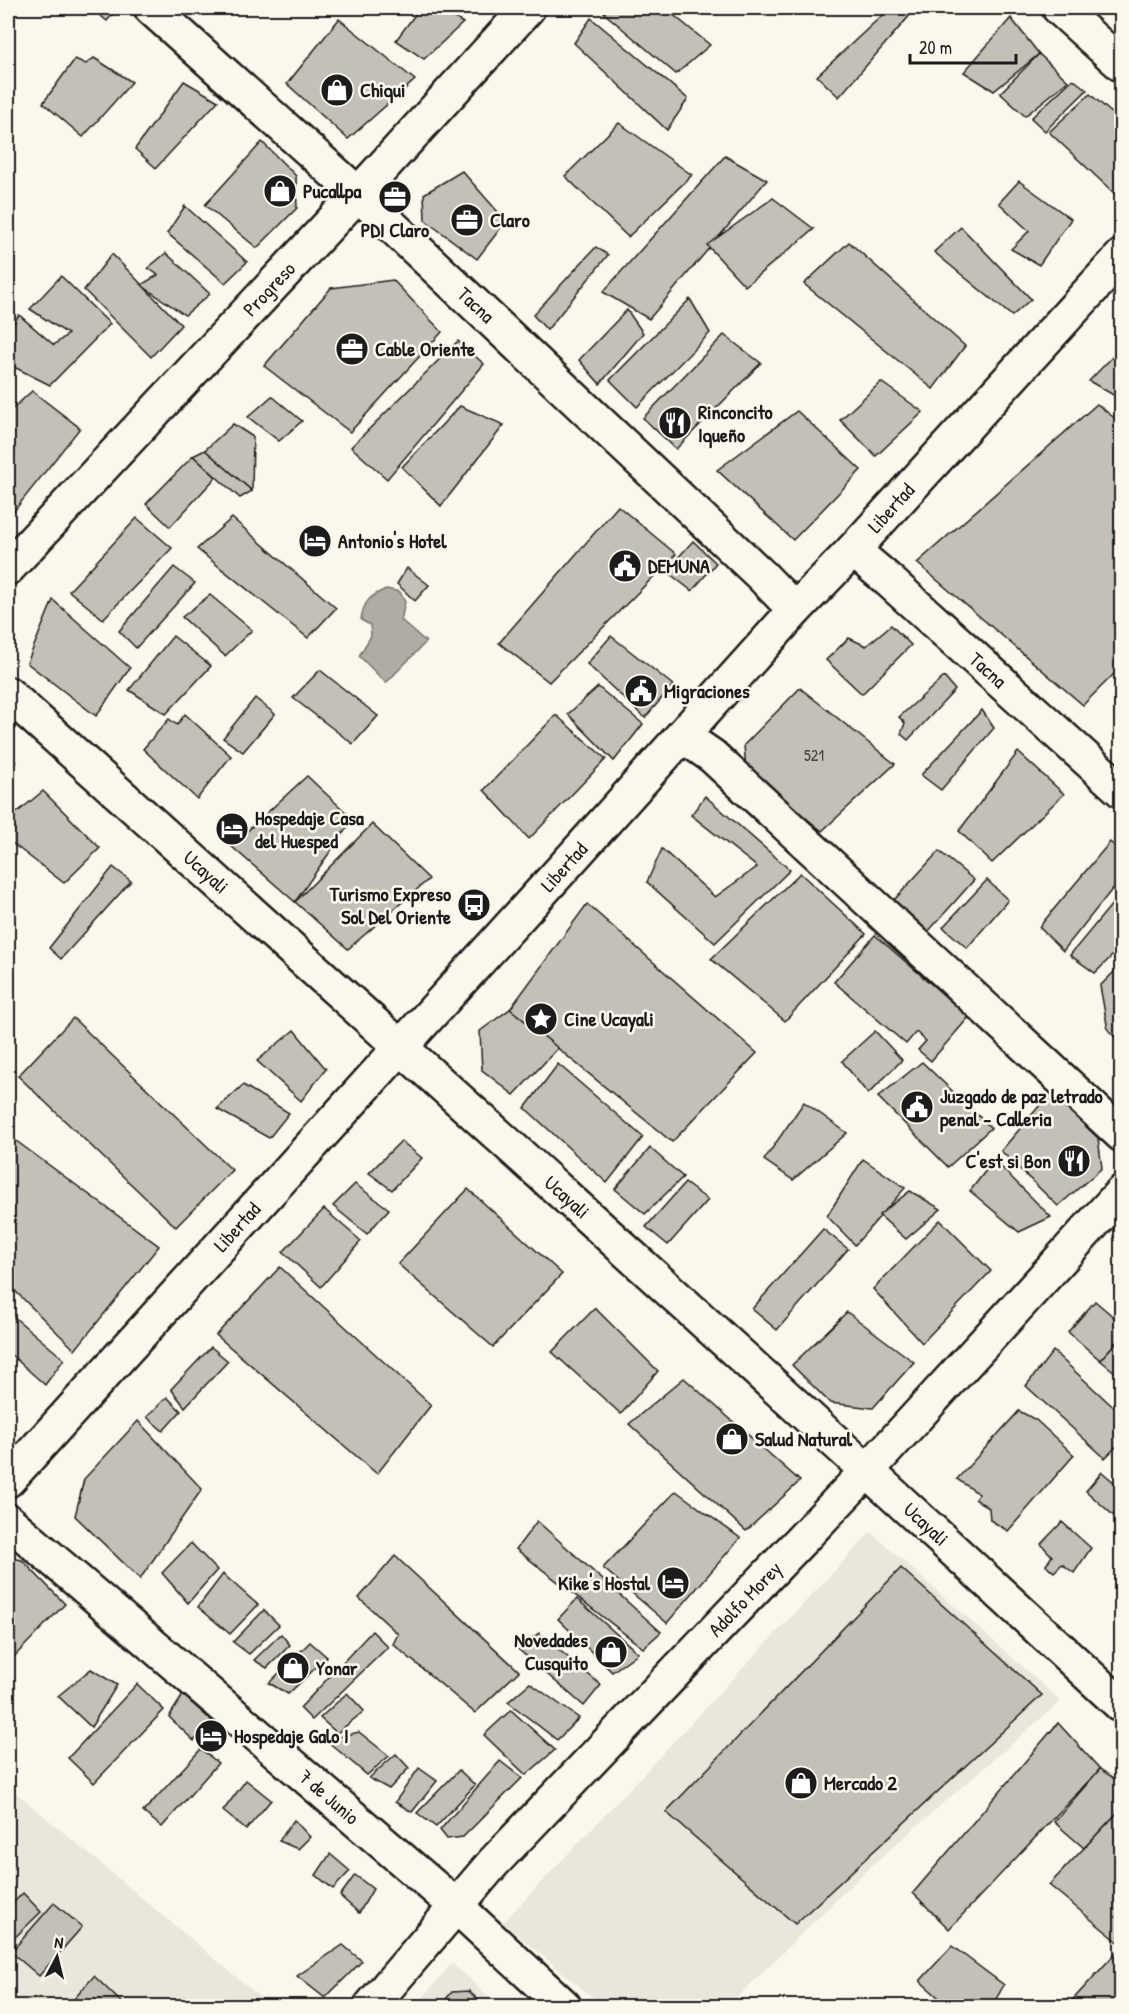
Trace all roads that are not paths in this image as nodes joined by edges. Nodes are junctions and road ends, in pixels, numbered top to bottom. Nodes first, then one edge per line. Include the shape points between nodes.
1 (151, 8) edge
2 (528, 8) edge
3 (1059, 8) edge
4 (1122, 65) edge
5 (358, 194) junction
6 (1122, 256) edge
7 (853, 550) junction
8 (8, 568) edge
9 (795, 610) junction
10 (8, 694) edge
11 (683, 735) junction
12 (1122, 791) edge
13 (401, 1047) junction
14 (1122, 1135) edge
15 (1122, 1192) edge
16 (868, 1470) junction
17 (8, 1480) edge
18 (8, 1521) edge
19 (1122, 1706) edge
20 (455, 1905) junction
21 (371, 2007) edge
22 (564, 2007) edge

1 - 5 street, Tacna
2 - 5 street, Progreso
3 - 4 street
5 - 8 street, Progreso
5 - 9 street, Tacna
6 - 7 street, Libertad
7 - 9 street, Libertad
7 - 12 street, Tacna
9 - 11 street, Libertad
10 - 13 street, Ucayali
11 - 13 street, Libertad
11 - 14 street via 712,756
13 - 16 street, Ucayali
13 - 17 street, Libertad
15 - 16 street, Adolfo Morey
16 - 19 street, Ucayali
16 - 20 street, Adolfo Morey
18 - 20 street, 7 de Junio
20 - 21 street, Adolfo Morey
20 - 22 street, 7 de Junio

